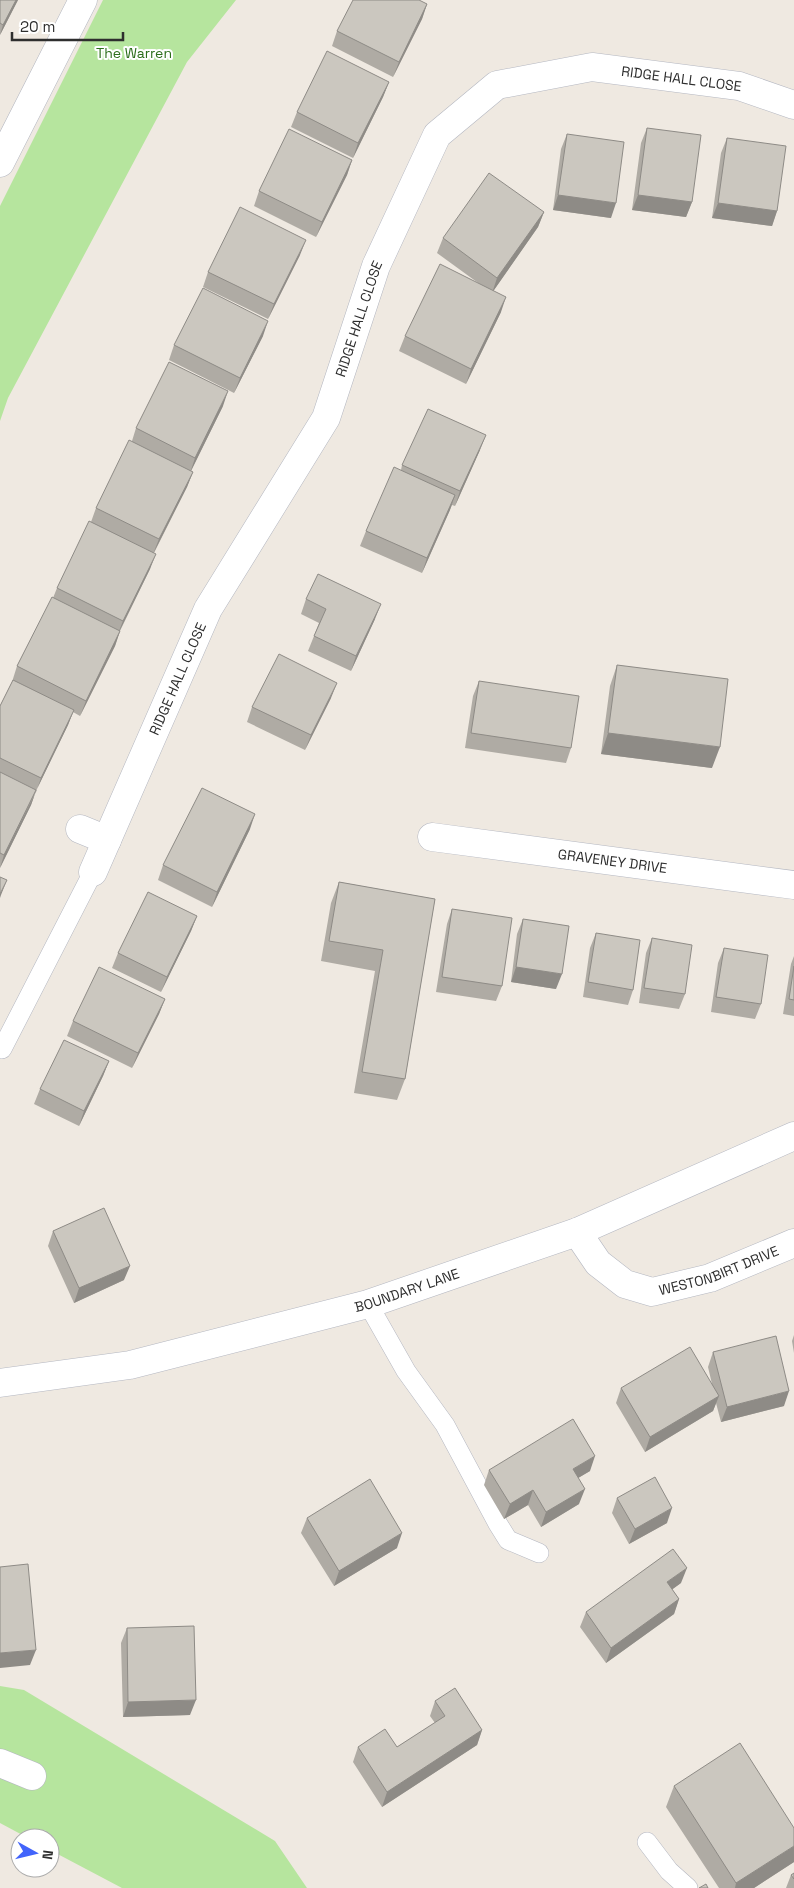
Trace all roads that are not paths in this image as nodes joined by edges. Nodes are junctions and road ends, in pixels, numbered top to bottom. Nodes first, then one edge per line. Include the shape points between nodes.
1 (83, 0) edge
2 (794, 106) edge
3 (0, 163) edge
4 (80, 829) dead end
5 (432, 837) dead end
6 (107, 840) junction
7 (93, 872) joint
8 (794, 885) edge
9 (2, 1049) dead end
10 (794, 1136) edge
11 (576, 1232) junction
12 (794, 1243) edge
13 (368, 1304) junction
14 (0, 1383) edge
15 (539, 1553) dead end
16 (0, 1762) edge
17 (32, 1776) dead end
18 (647, 1842) dead end
19 (688, 1888) edge

1 - 3 street
2 - 6 street, RIDGE HALL CLOSE via 739,86 592,66 497,85 437,135 376,266 326,418 208,609
4 - 6 street
5 - 8 street, GRAVENEY DRIVE
6 - 7 street, RIDGE HALL CLOSE
7 - 9 lane, RIDGE HALL CLOSE
10 - 11 street, BOUNDARY LANE
11 - 12 street, WESTONBIRT DRIVE via 598,1263 625,1284 652,1292 710,1278
11 - 13 street, BOUNDARY LANE
13 - 14 street, BOUNDARY LANE via 130,1365
13 - 15 lane via 406,1372 445,1425 508,1540
16 - 17 street
18 - 19 lane via 669,1871

